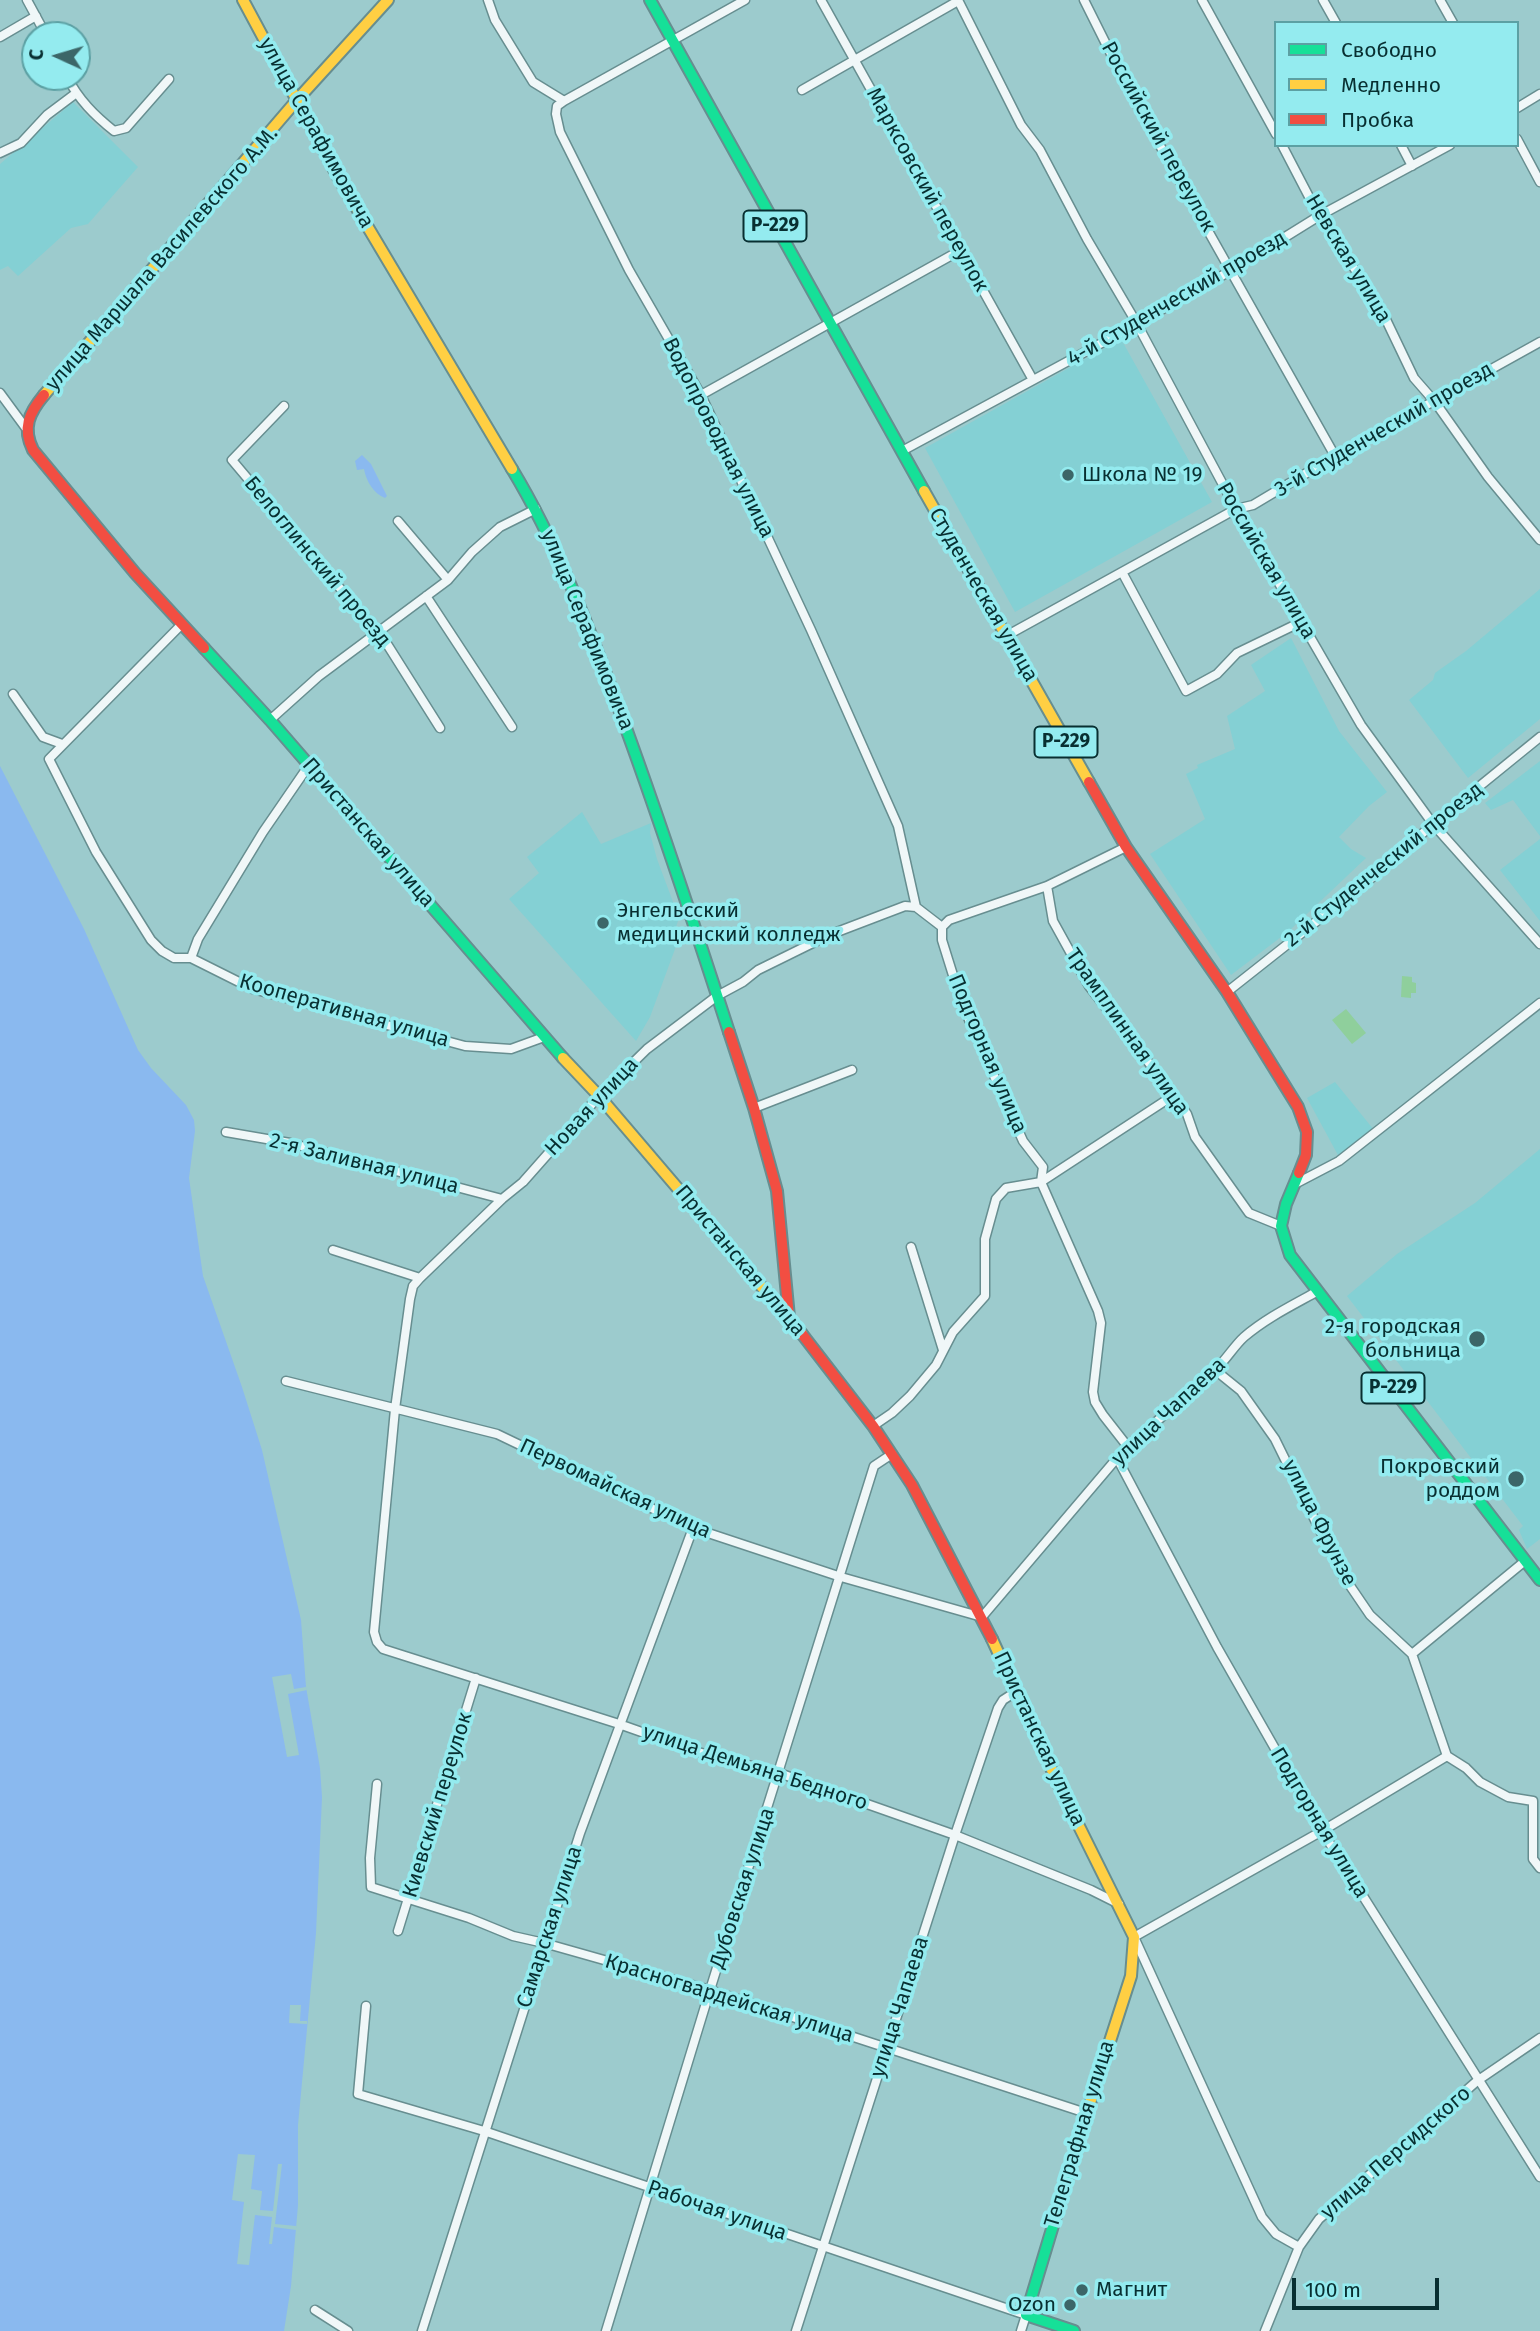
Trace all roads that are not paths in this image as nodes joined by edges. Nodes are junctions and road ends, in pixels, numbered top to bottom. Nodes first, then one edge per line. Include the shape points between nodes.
1 (27, 0) edge
2 (243, 0) edge
3 (388, 0) edge
4 (488, 0) edge
5 (650, 0) edge
6 (744, 0) edge
7 (821, 0) edge
8 (1084, 0) edge
9 (1202, 0) edge
10 (1324, 0) edge
11 (1440, 0) edge
12 (958, 1) edge
13 (36, 16) junction
14 (39, 21) edge
15 (1335, 21) edge
16 (1452, 21) edge
17 (0, 37) edge
18 (672, 40) junction
19 (855, 60) junction
20 (169, 79) dead end
21 (802, 90) dead end
22 (74, 91) edge
23 (75, 94) junction
24 (1540, 94) edge
25 (297, 100) junction
26 (564, 101) junction
27 (1519, 107) edge
28 (1274, 130) edge
29 (1519, 143) edge
30 (1283, 147) edge
31 (1402, 147) edge
32 (1446, 147) edge
33 (0, 153) edge
34 (1412, 166) junction
35 (1540, 181) edge
36 (1319, 216) junction
37 (961, 250) junction
38 (1232, 270) junction
39 (829, 323) junction
40 (1136, 323) junction
41 (1540, 342) edge
42 (1033, 380) junction
43 (0, 394) edge
44 (701, 395) junction
45 (1434, 402) junction
46 (284, 406) dead end
47 (25, 427) junction
48 (902, 451) junction
49 (1335, 456) junction
50 (536, 509) junction
51 (1236, 509) junction
52 (398, 521) dead end
53 (1540, 540) edge
54 (1122, 572) junction
55 (448, 580) junction
56 (426, 596) junction
57 (1301, 622) junction
58 (181, 625) junction
59 (376, 632) junction
60 (1006, 636) junction
61 (13, 694) dead end
62 (270, 720) junction
63 (512, 727) dead end
64 (440, 728) dead end
65 (1540, 737) edge
66 (62, 744) junction
67 (309, 765) junction
68 (1433, 824) junction
69 (1126, 847) junction
70 (1047, 886) junction
71 (916, 908) junction
72 (942, 927) junction
73 (1540, 944) edge
74 (191, 958) junction
75 (1227, 992) junction
76 (717, 996) junction
77 (1540, 1003) edge
78 (544, 1037) junction
79 (852, 1070) dead end
80 (1174, 1095) junction
81 (599, 1096) junction
82 (754, 1108) junction
83 (226, 1132) dead end
84 (1041, 1182) junction
85 (1295, 1184) junction
86 (502, 1199) junction
87 (1282, 1226) junction
88 (911, 1247) dead end
89 (333, 1250) dead end
90 (420, 1278) junction
91 (1318, 1291) junction
92 (789, 1317) junction
93 (943, 1350) junction
94 (1215, 1370) junction
95 (286, 1381) dead end
96 (394, 1409) junction
97 (873, 1426) junction
98 (1128, 1447) junction
99 (892, 1454) junction
100 (1117, 1458) junction
101 (693, 1528) junction
102 (1525, 1561) junction
103 (841, 1577) junction
104 (1540, 1580) edge
105 (982, 1617) junction
106 (383, 1649) joint
107 (1412, 1654) junction
108 (476, 1678) junction
109 (1017, 1691) junction
110 (619, 1724) junction
111 (1447, 1756) junction
112 (779, 1773) junction
113 (377, 1784) dead end
114 (1536, 1798) edge
115 (1322, 1831) junction
116 (955, 1835) junction
117 (1540, 1868) edge
118 (409, 1900) junction
119 (1120, 1905) junction
120 (398, 1931) dead end
121 (1134, 1937) junction
122 (544, 1943) junction
123 (710, 1990) junction
124 (366, 2006) dead end
125 (1540, 2038) edge
126 (887, 2049) junction
127 (1478, 2081) junction
128 (1086, 2113) junction
129 (484, 2132) junction
130 (1540, 2177) edge
131 (650, 2189) junction
132 (823, 2246) junction
133 (1299, 2247) junction
134 (315, 2309) dead end
135 (1026, 2315) junction
136 (348, 2331) edge
137 (422, 2331) edge
138 (607, 2331) edge
139 (796, 2331) edge
140 (1021, 2331) edge
141 (1074, 2331) edge
142 (1265, 2331) edge

1 - 13 street
2 - 25 street, улица Серафимовича
3 - 25 street, улица Маршала Василевского А.М.
4 - 26 street via 533,82
5 - 18 street, Студенческая улица / Р-229
6 - 18 street
7 - 19 street, Марксовский переулок
8 - 38 street, Российский переулок via 1132,96
9 - 28 street
10 - 15 street
11 - 16 street
12 - 19 street
12 - 40 street, Российская улица via 1021,125 1040,150
13 - 14 street
13 - 17 street
18 - 26 street
18 - 39 street, Студенческая улица / Р-229
19 - 21 street
19 - 37 street, Марксовский переулок
20 - 23 street via 126,128 114,131
22 - 23 street
23 - 33 street via 21,143
24 - 27 street
25 - 47 street, улица Маршала Василевского А.М. via 37,404
25 - 50 street, улица Серафимовича
26 - 44 street, Водопроводная улица via 557,106 560,132 629,270
29 - 35 street
30 - 36 street, Невская улица
31 - 34 street
32 - 34 street, 4-й Студенческий проезд
34 - 36 street, 4-й Студенческий проезд
36 - 38 street, 4-й Студенческий проезд
36 - 45 street, Невская улица via 1379,305 1414,378
37 - 39 street
37 - 42 street, Марксовский переулок
38 - 40 street, 4-й Студенческий проезд
38 - 49 street, Российский переулок
39 - 44 street
39 - 48 street, Студенческая улица / Р-229
40 - 42 street, 4-й Студенческий проезд
40 - 51 street, Российская улица
41 - 45 street, 3-й Студенческий проезд
42 - 48 street, 4-й Студенческий проезд
43 - 47 street, Пристанская улица
44 - 71 street, Водопроводная улица via 898,826
45 - 49 street, 3-й Студенческий проезд
45 - 53 street, Невская улица
46 - 59 street, Белоглинский проезд via 232,460
47 - 58 street, Пристанская улица via 38,457
48 - 60 street, Студенческая улица / Р-229
49 - 51 street, 3-й Студенческий проезд via 1253,505
50 - 55 street via 500,527
50 - 76 street, улица Серафимовича via 620,705
51 - 54 street, 3-й Студенческий проезд
51 - 57 street, Российская улица
52 - 55 street
54 - 57 street via 1186,691 1217,674 1237,653
54 - 60 street, 3-й Студенческий проезд
55 - 56 street
56 - 59 street
56 - 63 street
57 - 68 street, Российская улица via 1361,725
58 - 62 street, Пристанская улица
58 - 66 street
59 - 62 street
59 - 64 street, Белоглинский проезд
60 - 69 street, Студенческая улица / Р-229
61 - 66 street via 43,737
62 - 67 street, Пристанская улица
65 - 68 street, 2-й Студенческий проезд
66 - 74 street, Кооперативная улица via 49,759 96,852 152,940 174,958
67 - 74 street via 263,832
67 - 78 street, Пристанская улица
68 - 73 street, Российская улица
68 - 75 street, 2-й Студенческий проезд
69 - 70 street
69 - 75 street, Студенческая улица / Р-229
70 - 72 street via 949,920
70 - 80 street, Трамплинная улица via 1053,921 1089,985
71 - 72 street
71 - 76 street, Новая улица via 905,906 829,935
72 - 84 street, Подгорная улица via 962,1004 1023,1141 1043,1167
74 - 78 street, Кооперативная улица via 253,989 465,1046 511,1049
75 - 85 street, Студенческая улица / Р-229 via 1298,1107 1307,1132 1306,1155
76 - 81 street, Новая улица via 647,1048
76 - 82 street, улица Серафимовича
77 - 85 street via 1339,1161
78 - 81 street, Пристанская улица
79 - 82 street
80 - 84 street
80 - 87 street, Трамплинная улица via 1195,1138 1249,1213
81 - 86 street, Новая улица via 523,1182
81 - 92 street, Пристанская улица
82 - 92 street, улица Серафимовича via 777,1191
83 - 86 street, 2-я Заливная улица via 290,1143
84 - 93 street via 1006,1188 996,1199 985,1239 985,1296
84 - 98 street, Подгорная улица via 1098,1311 1095,1402
85 - 87 street, Р-229
86 - 90 street, Новая улица
87 - 91 street, Р-229 via 1290,1255
88 - 93 street
89 - 90 street
90 - 96 street, Новая улица via 410,1299
91 - 94 street, улица Чапаева via 1258,1325
91 - 102 street, Р-229
92 - 97 street, Пристанская улица
93 - 97 street via 910,1396
94 - 98 street, улица Чапаева
94 - 107 street, улица Фрунзе via 1241,1391 1275,1439 1340,1572 1370,1615
95 - 96 street, Первомайская улица
96 - 101 street, Первомайская улица via 497,1434
96 - 106 street, Новая улица via 374,1632
97 - 99 street, Пристанская улица
98 - 100 street, улица Чапаева
99 - 103 street, Дубовская улица via 874,1466
99 - 105 street, Пристанская улица
100 - 105 street, улица Чапаева
100 - 115 street, Подгорная улица
101 - 103 street, Первомайская улица
101 - 110 street, Самарская улица
102 - 104 street, Р-229
102 - 107 street
103 - 105 street, Первомайская улица
103 - 112 street, Дубовская улица
105 - 109 street, Пристанская улица
106 - 108 street, улица Демьяна Бедного
107 - 111 street, улица Фрунзе
108 - 110 street, улица Демьяна Бедного
108 - 118 street, Киевский переулок
109 - 116 street, улица Чапаева via 998,1708
109 - 119 street, Пристанская улица
110 - 112 street, улица Демьяна Бедного via 698,1752
110 - 122 street, Самарская улица
111 - 114 street via 1508,1797
111 - 115 street
112 - 116 street, улица Демьяна Бедного
112 - 123 street, Дубовская улица
113 - 118 street, Красногвардейская улица via 371,1887
114 - 117 street via 1533,1859
115 - 121 street
115 - 127 street, Подгорная улица
116 - 119 street, улица Демьяна Бедного
116 - 126 street, улица Чапаева
118 - 120 street, Киевский переулок
118 - 122 street, Красногвардейская улица
119 - 121 street, Пристанская улица
121 - 128 street, Телеграфная улица via 1131,1976
121 - 133 street, Пристанская улица via 1262,2217 1276,2234
122 - 123 street, Красногвардейская улица
122 - 129 street, Самарская улица
123 - 126 street, Красногвардейская улица
123 - 131 street, Дубовская улица
124 - 129 street, Рабочая улица via 358,2094
125 - 127 street, улица Персидского
126 - 128 street, Красногвардейская улица
126 - 132 street, улица Чапаева
127 - 130 street, Подгорная улица
127 - 133 street, улица Персидского via 1341,2198
128 - 135 street, Телеграфная улица
129 - 131 street, Рабочая улица
129 - 137 street, Самарская улица
131 - 132 street, Рабочая улица
131 - 138 street, Дубовская улица
132 - 135 street, Рабочая улица
132 - 139 street, улица Чапаева
133 - 142 street, улица Персидского
134 - 136 street
135 - 140 street, Телеграфная улица
135 - 141 street, Рабочая улица

